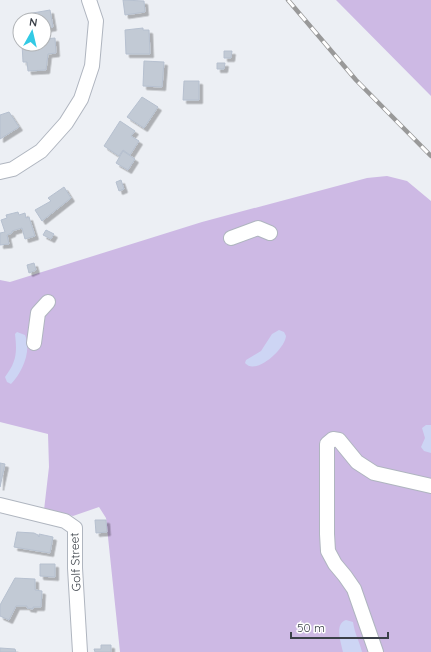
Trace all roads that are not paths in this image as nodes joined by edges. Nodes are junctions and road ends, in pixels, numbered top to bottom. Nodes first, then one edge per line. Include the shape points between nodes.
1 (89, 0) edge
2 (0, 172) edge
3 (270, 233) dead end
4 (231, 238) dead end
5 (48, 302) dead end
6 (34, 343) dead end
7 (431, 486) edge
8 (0, 505) edge
9 (80, 652) edge
10 (376, 652) edge

1 - 2 street via 96,21 92,66 81,98 66,123 41,151 13,169
3 - 4 street via 262,229 253,229
5 - 6 street via 38,313
7 - 10 street via 374,473 360,465 339,440 333,439 329,442 326,453 328,551 334,564 354,590
8 - 9 street, Golf Street via 65,521 75,528

